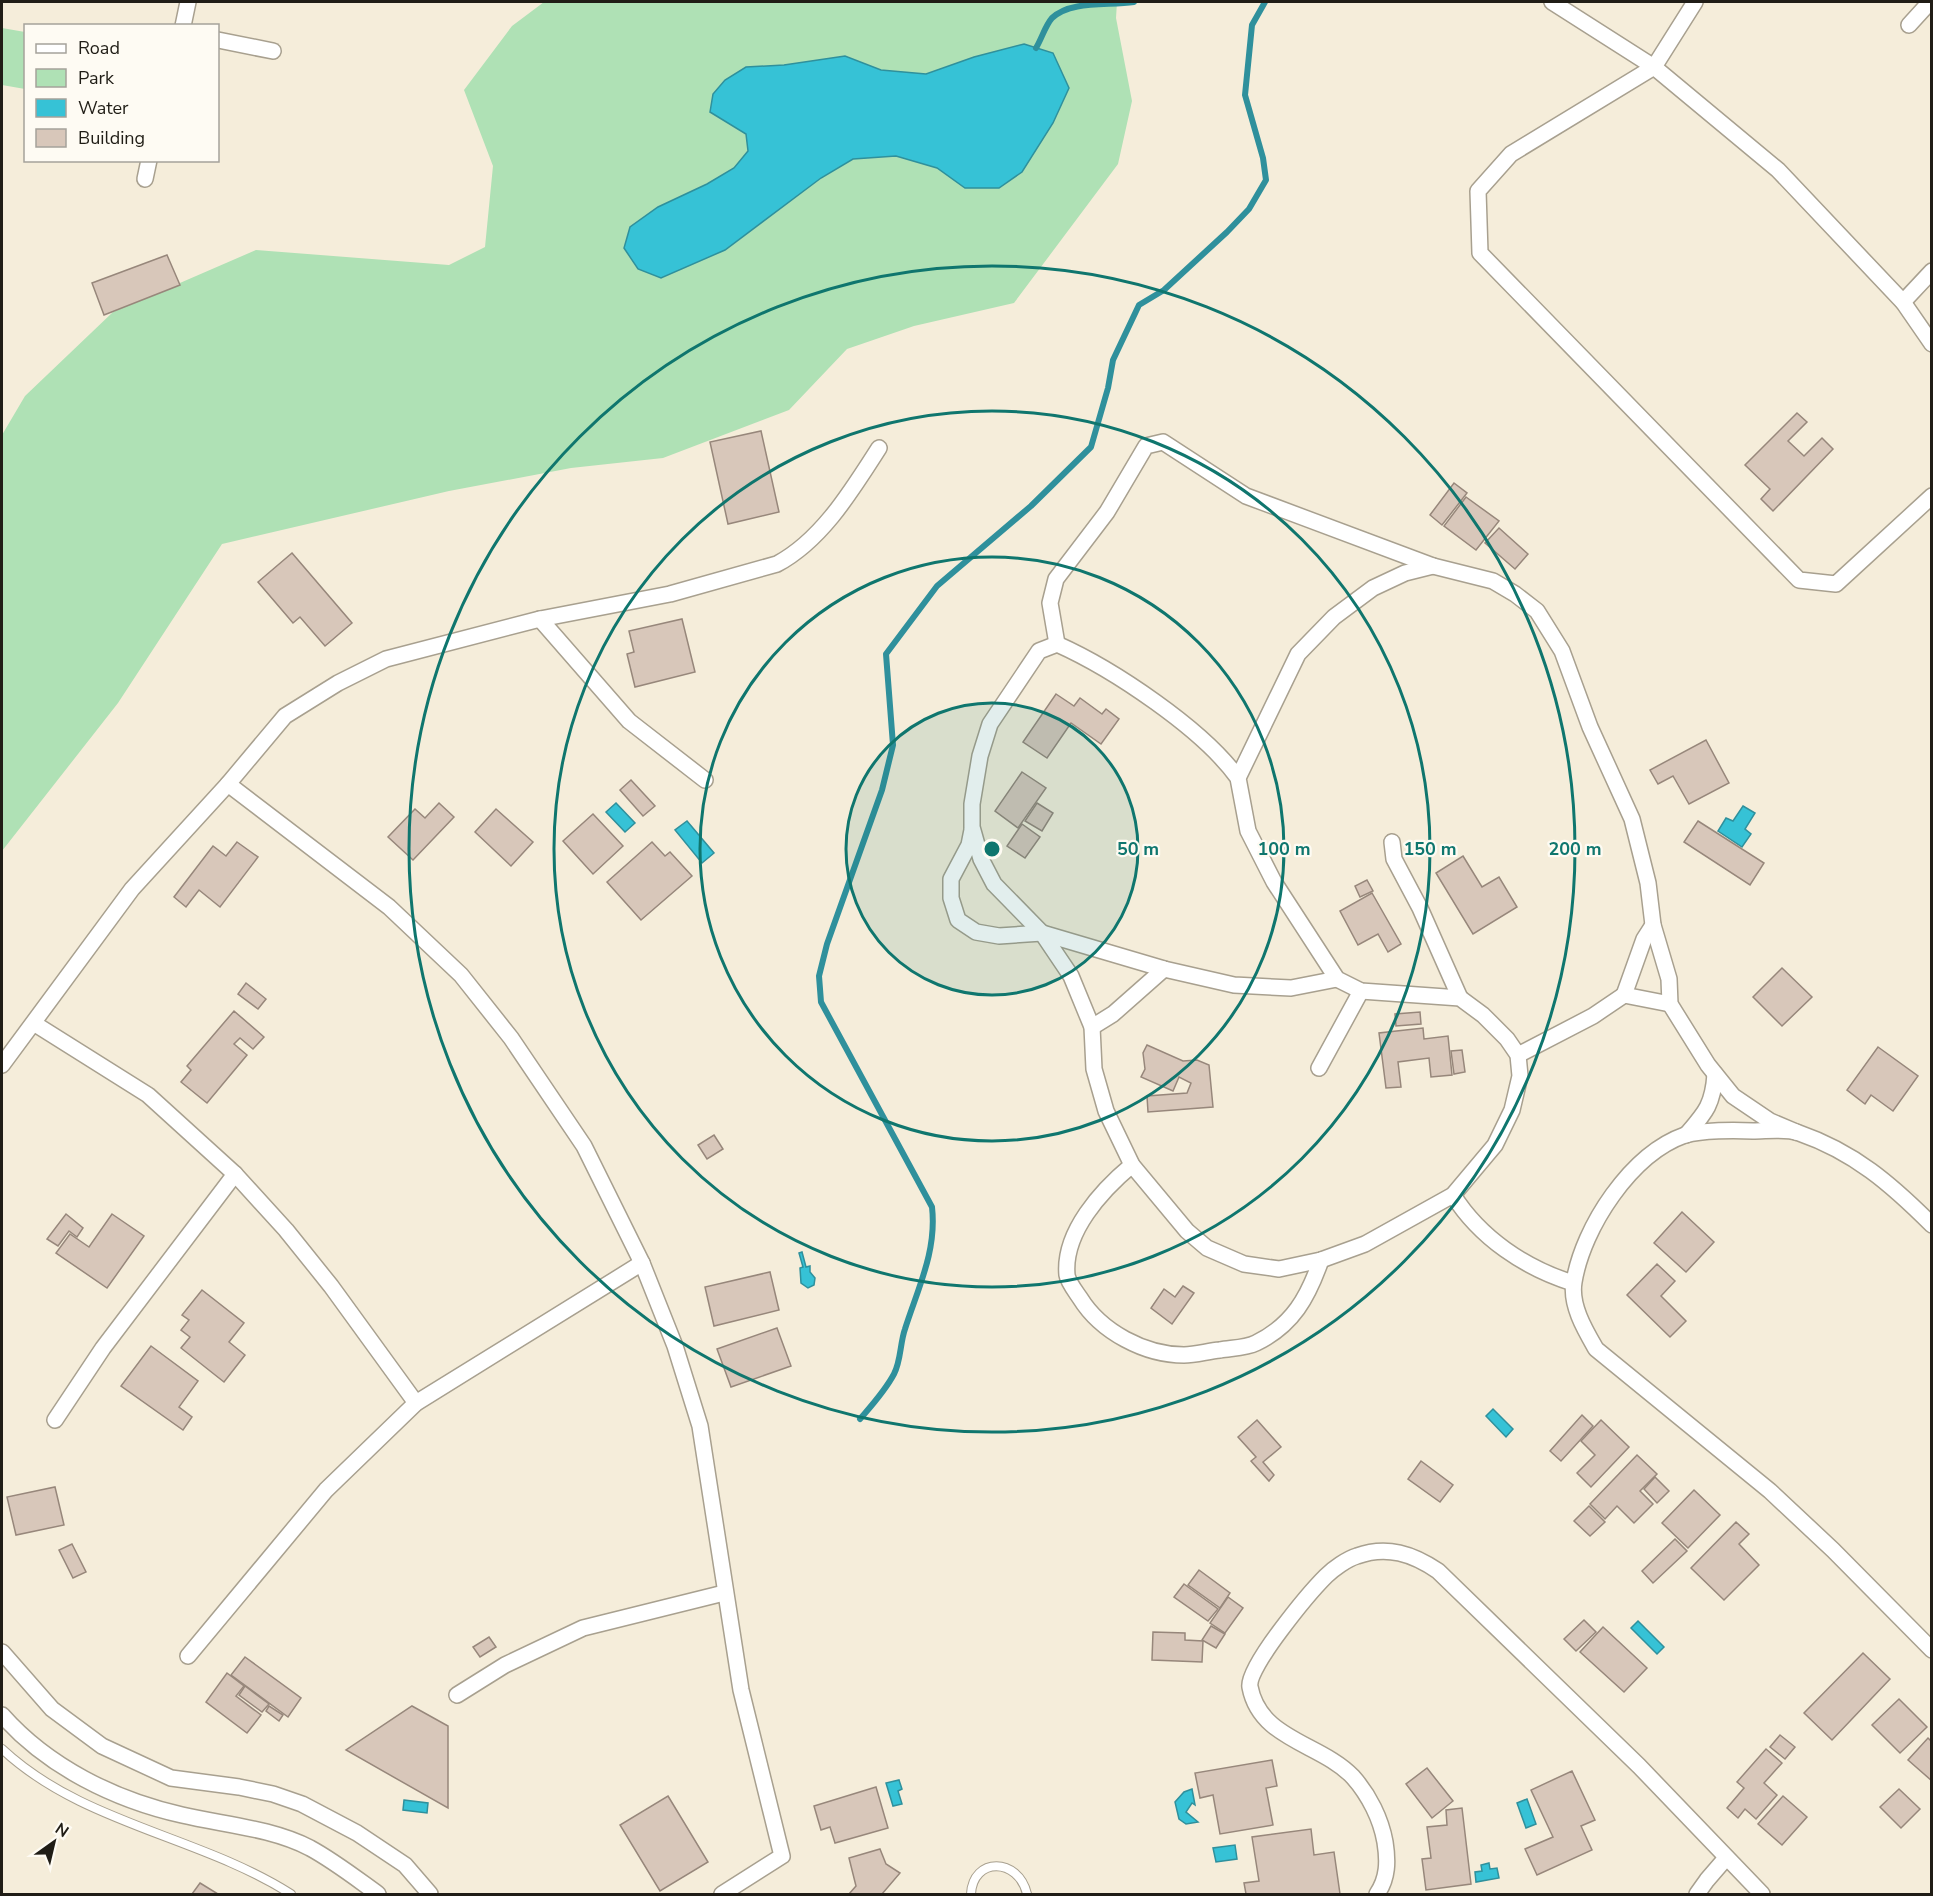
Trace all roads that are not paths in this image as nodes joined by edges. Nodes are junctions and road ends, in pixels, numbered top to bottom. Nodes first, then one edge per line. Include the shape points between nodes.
1 (188, 2) edge
2 (1552, 2) edge
3 (1695, 2) edge
4 (1930, 2) edge
5 (183, 24) edge
6 (1909, 25) dead end
7 (219, 40) edge
8 (273, 51) dead end
9 (1653, 67) junction
10 (148, 162) edge
11 (144, 180) dead end
12 (1932, 271) edge
13 (1903, 302) junction
14 (1932, 344) edge
15 (879, 448) dead end
16 (1932, 496) edge
17 (1433, 566) junction
18 (540, 619) junction
19 (1057, 644) junction
20 (1238, 778) junction
21 (705, 780) dead end
22 (228, 784) junction
23 (972, 828) junction
24 (1392, 842) dead end
25 (1653, 925) junction
26 (1042, 933) junction
27 (1164, 969) junction
28 (1337, 979) junction
29 (1361, 991) junction
30 (1624, 995) junction
31 (1460, 999) junction
32 (1670, 1004) junction
33 (34, 1024) junction
34 (1092, 1028) junction
35 (1518, 1055) junction
36 (2, 1065) edge
37 (1318, 1068) dead end
38 (1715, 1074) junction
39 (1796, 1132) junction
40 (1686, 1135) junction
41 (1132, 1165) junction
42 (235, 1174) junction
43 (1453, 1195) junction
44 (1932, 1225) edge
45 (1322, 1260) junction
46 (642, 1263) junction
47 (1573, 1283) junction
48 (416, 1403) junction
49 (55, 1420) dead end
50 (724, 1593) junction
51 (1932, 1650) edge
52 (2, 1652) edge
53 (188, 1656) dead end
54 (457, 1695) dead end
55 (2, 1715) edge
56 (2, 1749) edge
57 (1726, 1858) junction
58 (291, 1894) edge
59 (378, 1894) edge
60 (430, 1894) edge
61 (722, 1894) edge
62 (971, 1894) edge
63 (1027, 1894) edge
64 (1377, 1894) edge
65 (1697, 1894) edge
66 (1762, 1894) edge

1 - 5 street
2 - 9 street
3 - 9 street
4 - 6 street
7 - 8 street
9 - 13 street via 1778,170
9 - 16 street via 1511,154 1478,191 1480,253 1799,579 1836,584
10 - 11 street
12 - 13 street
13 - 14 street
15 - 18 street via 822,526 777,564 670,594
17 - 19 street via 1246,496 1163,442 1146,446 1107,512 1056,579 1050,603
17 - 20 street via 1405,573 1373,588 1334,617 1298,654
17 - 25 street via 1493,581 1529,605 1550,628 1632,819 1648,883
18 - 21 street via 629,721
18 - 22 street via 386,659 338,682 285,716
19 - 20 street via 1126,682 1227,762
19 - 23 street via 1039,651 990,724 975,779
20 - 28 street via 1248,831 1274,882
22 - 33 street via 132,889
22 - 46 street via 389,907 461,975 511,1038 584,1146
23 - 26 street via 981,860 994,884
23 - 26 street via 969,845 951,879 951,898 958,920 976,932 999,936
24 - 31 street via 1394,859
25 - 30 street
25 - 32 street via 1669,979
26 - 27 street
26 - 34 street via 1071,976
27 - 28 street via 1234,985 1291,988
27 - 34 street
28 - 29 street
29 - 31 street
29 - 37 street
30 - 32 street
30 - 35 street via 1593,1016
31 - 35 street via 1499,1031
32 - 38 street
33 - 36 street
33 - 42 street via 148,1095
34 - 41 street via 1094,1069 1106,1111
35 - 43 street via 1520,1076 1512,1110 1495,1145
38 - 39 street via 1733,1096 1770,1121
38 - 40 street via 1709,1108
39 - 40 street
39 - 44 street via 1859,1160
40 - 47 street via 1644,1158 1608,1199
41 - 45 street via 1187,1231 1207,1248 1244,1264 1279,1269
41 - 45 street via 1114,1180 1088,1213 1070,1248 1067,1277 1086,1307 1112,1332 1153,1351 1185,1355 1254,1344 1280,1327 1302,1305
42 - 48 street via 331,1286
42 - 49 street via 103,1348
43 - 45 street via 1365,1244
43 - 47 street via 1474,1224 1500,1247
46 - 48 street
46 - 50 street via 675,1346 700,1426
47 - 51 street via 1579,1318 1596,1349 1770,1491
48 - 53 street via 326,1490
50 - 54 street via 583,1628 505,1665
50 - 61 street via 741,1690 782,1856
52 - 60 street via 52,1709 102,1746 171,1778 239,1787 302,1804 357,1833 405,1865
55 - 59 street via 46,1755 106,1792 181,1815 250,1827 310,1848
56 - 58 lane via 70,1798 206,1851
57 - 64 street via 1639,1766 1438,1571 1417,1557 1388,1550 1356,1556 1327,1574 1258,1659 1249,1685 1257,1708 1277,1732 1312,1749 1352,1776 1370,1800 1383,1831 1388,1862 1383,1886
57 - 65 street
57 - 66 street
62 - 63 lane via 971,1884 978,1874 999,1866 1024,1880

